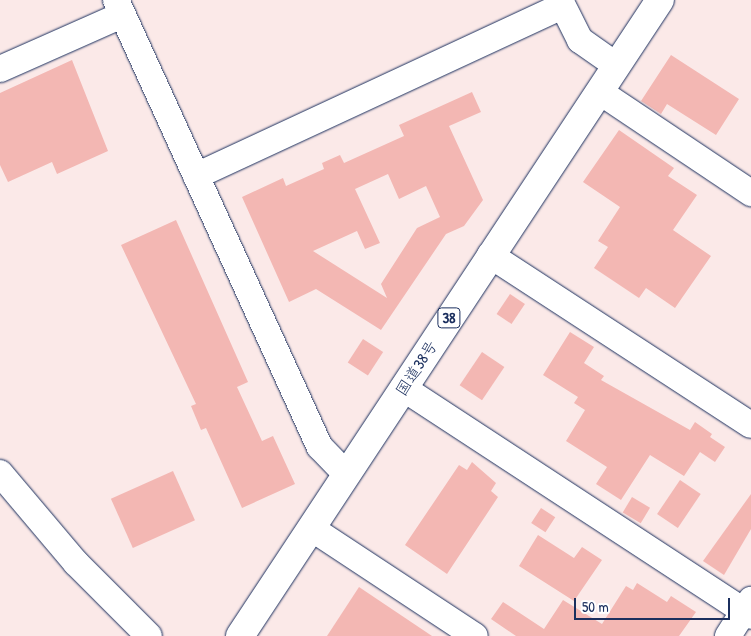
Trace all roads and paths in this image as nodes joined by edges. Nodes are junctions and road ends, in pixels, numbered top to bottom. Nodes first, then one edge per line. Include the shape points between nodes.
1 (660, 0) edge
2 (561, 3) edge
3 (119, 7) edge
4 (617, 66) junction
5 (0, 70) edge
6 (600, 92) junction
7 (196, 176) junction
8 (751, 193) edge
9 (490, 255) junction
10 (403, 388) junction
11 (751, 425) edge
12 (0, 473) edge
13 (346, 474) junction
14 (311, 528) junction
15 (749, 609) edge
16 (148, 636) edge
17 (240, 636) edge
18 (475, 636) edge
19 (728, 636) edge

1 - 4 highway, 国道38号 / 38
2 - 4 street via 580,40
2 - 7 street
3 - 5 street
3 - 7 street
4 - 6 highway, 国道38号 / 38
6 - 8 street
6 - 9 highway, 国道38号 / 38
7 - 13 street via 320,447
9 - 10 highway, 国道38号 / 38
9 - 11 street
10 - 13 highway, 国道38号 / 38
10 - 15 street
12 - 16 street via 76,562
13 - 14 highway, 国道38号 / 38
14 - 17 highway, 国道38号 / 38
14 - 18 street
15 - 19 street

